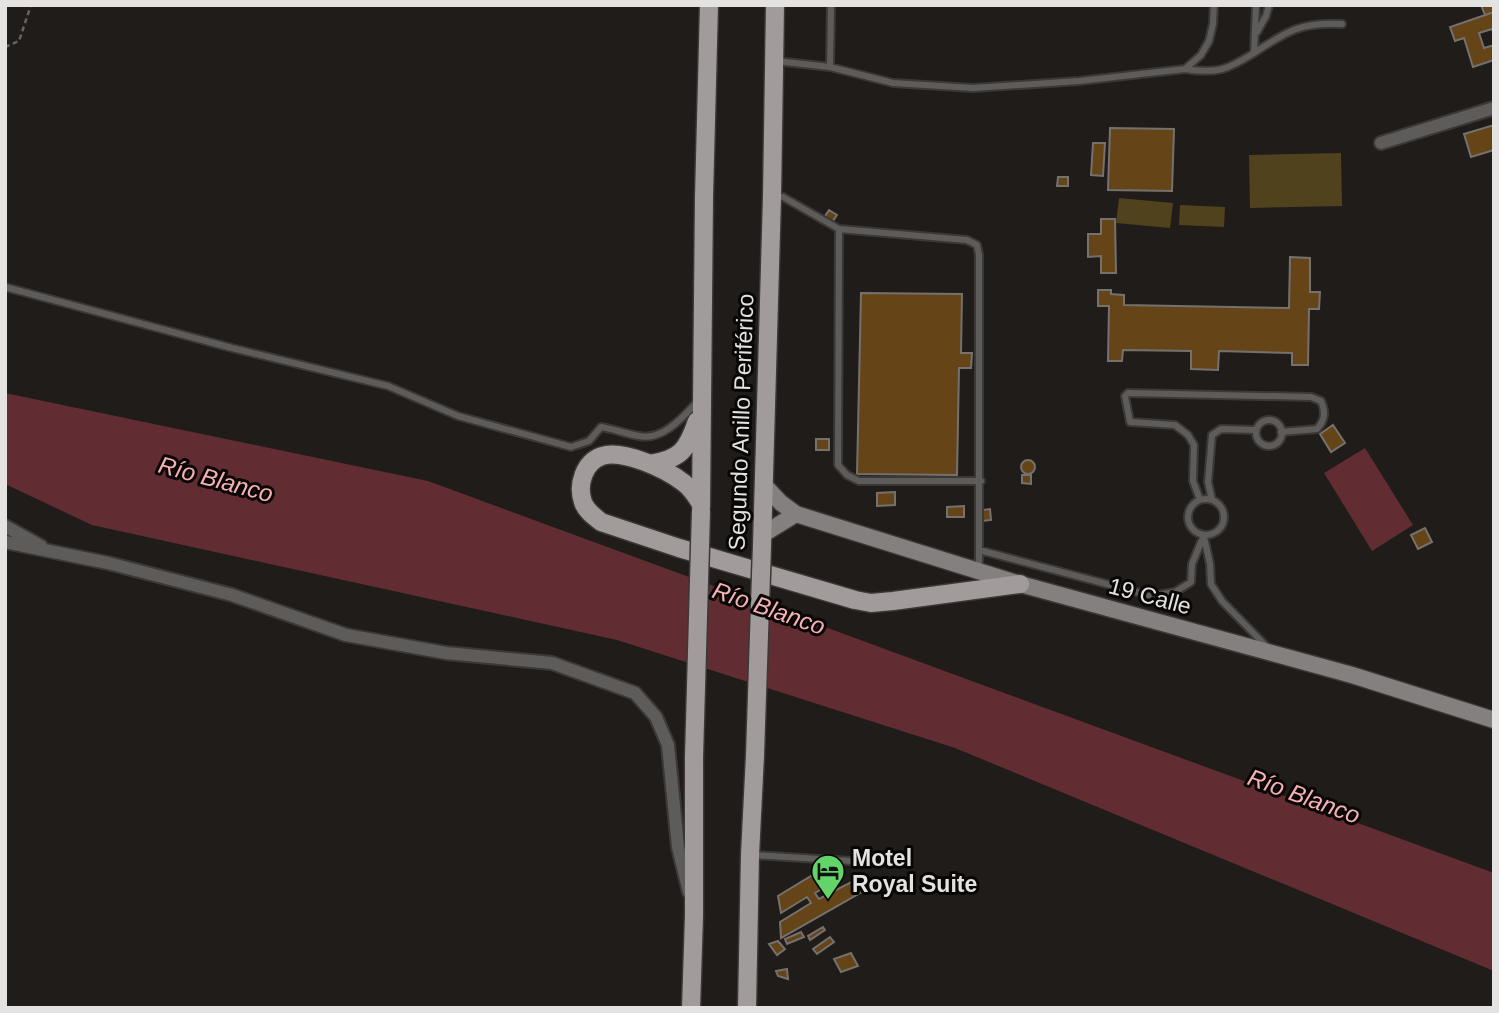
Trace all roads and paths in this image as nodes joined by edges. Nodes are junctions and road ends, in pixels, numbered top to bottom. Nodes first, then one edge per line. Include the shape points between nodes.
1 (31, 5) edge
2 (709, 5) edge
3 (775, 5) edge
4 (831, 5) edge
5 (1214, 5) edge
6 (1256, 5) edge
7 (1269, 5) edge
8 (1342, 24) dead end
9 (1256, 34) junction
10 (5, 47) edge
11 (1254, 53) junction
12 (774, 61) junction
13 (830, 67) junction
14 (1185, 69) junction
15 (1494, 108) edge
16 (1381, 143) dead end
17 (772, 197) junction
18 (839, 229) junction
19 (5, 287) edge
20 (702, 401) junction
21 (1256, 430) junction
22 (1282, 432) junction
23 (650, 464) junction
24 (981, 481) junction
25 (764, 485) junction
26 (1200, 500) junction
27 (1212, 500) junction
28 (701, 507) junction
29 (796, 514) junction
30 (5, 526) edge
31 (1203, 535) junction
32 (762, 540) junction
33 (5, 542) edge
34 (979, 550) junction
35 (52, 552) junction
36 (979, 571) junction
37 (1020, 584) junction
38 (1273, 653) junction
39 (1494, 720) edge
40 (750, 855) junction
41 (868, 862) dead end
42 (694, 916) junction
43 (691, 1008) edge
44 (747, 1008) edge

1 - 10 path via 19,41
2 - 20 main road, Segundo Anillo Periférico
3 - 12 main road, Segundo Anillo Periférico
4 - 13 lane
5 - 14 lane via 1209,41
6 - 9 lane
7 - 9 lane
8 - 11 lane via 1297,27
9 - 11 lane
11 - 14 lane via 1229,69
12 - 13 lane
12 - 17 main road, Segundo Anillo Periférico
13 - 14 lane via 892,83 973,88
15 - 16 street
17 - 18 lane via 783,197
17 - 25 main road, Segundo Anillo Periférico
18 - 24 lane via 967,240 977,245
18 - 24 lane via 838,465 859,481
19 - 20 lane via 388,386 458,416 571,447 589,440 601,427 642,437 662,433
20 - 23 main road via 684,450 668,461
20 - 28 main road, Segundo Anillo Periférico
21 - 22 lane via 1268,420
21 - 22 lane via 1259,441 1267,446 1276,444
21 - 27 lane via 1221,429 1212,435 1208,482
22 - 26 lane via 1317,429 1325,409 1321,401 1311,397 1128,393 1130,422 1175,425 1188,435 1194,445 1193,481
23 - 28 main road via 686,484
23 - 37 main road via 619,454 595,459 582,477 583,503 590,514 610,525 871,603
24 - 34 lane
25 - 29 main road, 19 Calle
25 - 32 main road, Segundo Anillo Periférico
26 - 27 lane
26 - 31 lane via 1191,507 1188,519 1193,530
27 - 31 lane via 1223,511 1223,520 1215,533
28 - 42 main road, Segundo Anillo Periférico, bridge
29 - 32 main road
29 - 36 main road, 19 Calle
30 - 35 street
31 - 34 lane via 1191,582 1175,592 1152,596
31 - 38 lane via 1211,584
32 - 40 main road, Segundo Anillo Periférico, bridge
33 - 35 street
34 - 36 lane
35 - 42 street via 232,595 346,635 446,653 552,663 635,693 656,717 668,745 678,847
36 - 37 main road, 19 Calle
37 - 38 main road, 19 Calle
38 - 39 main road, 19 Calle
40 - 41 lane
40 - 44 main road, Segundo Anillo Periférico
42 - 43 main road, Segundo Anillo Periférico

